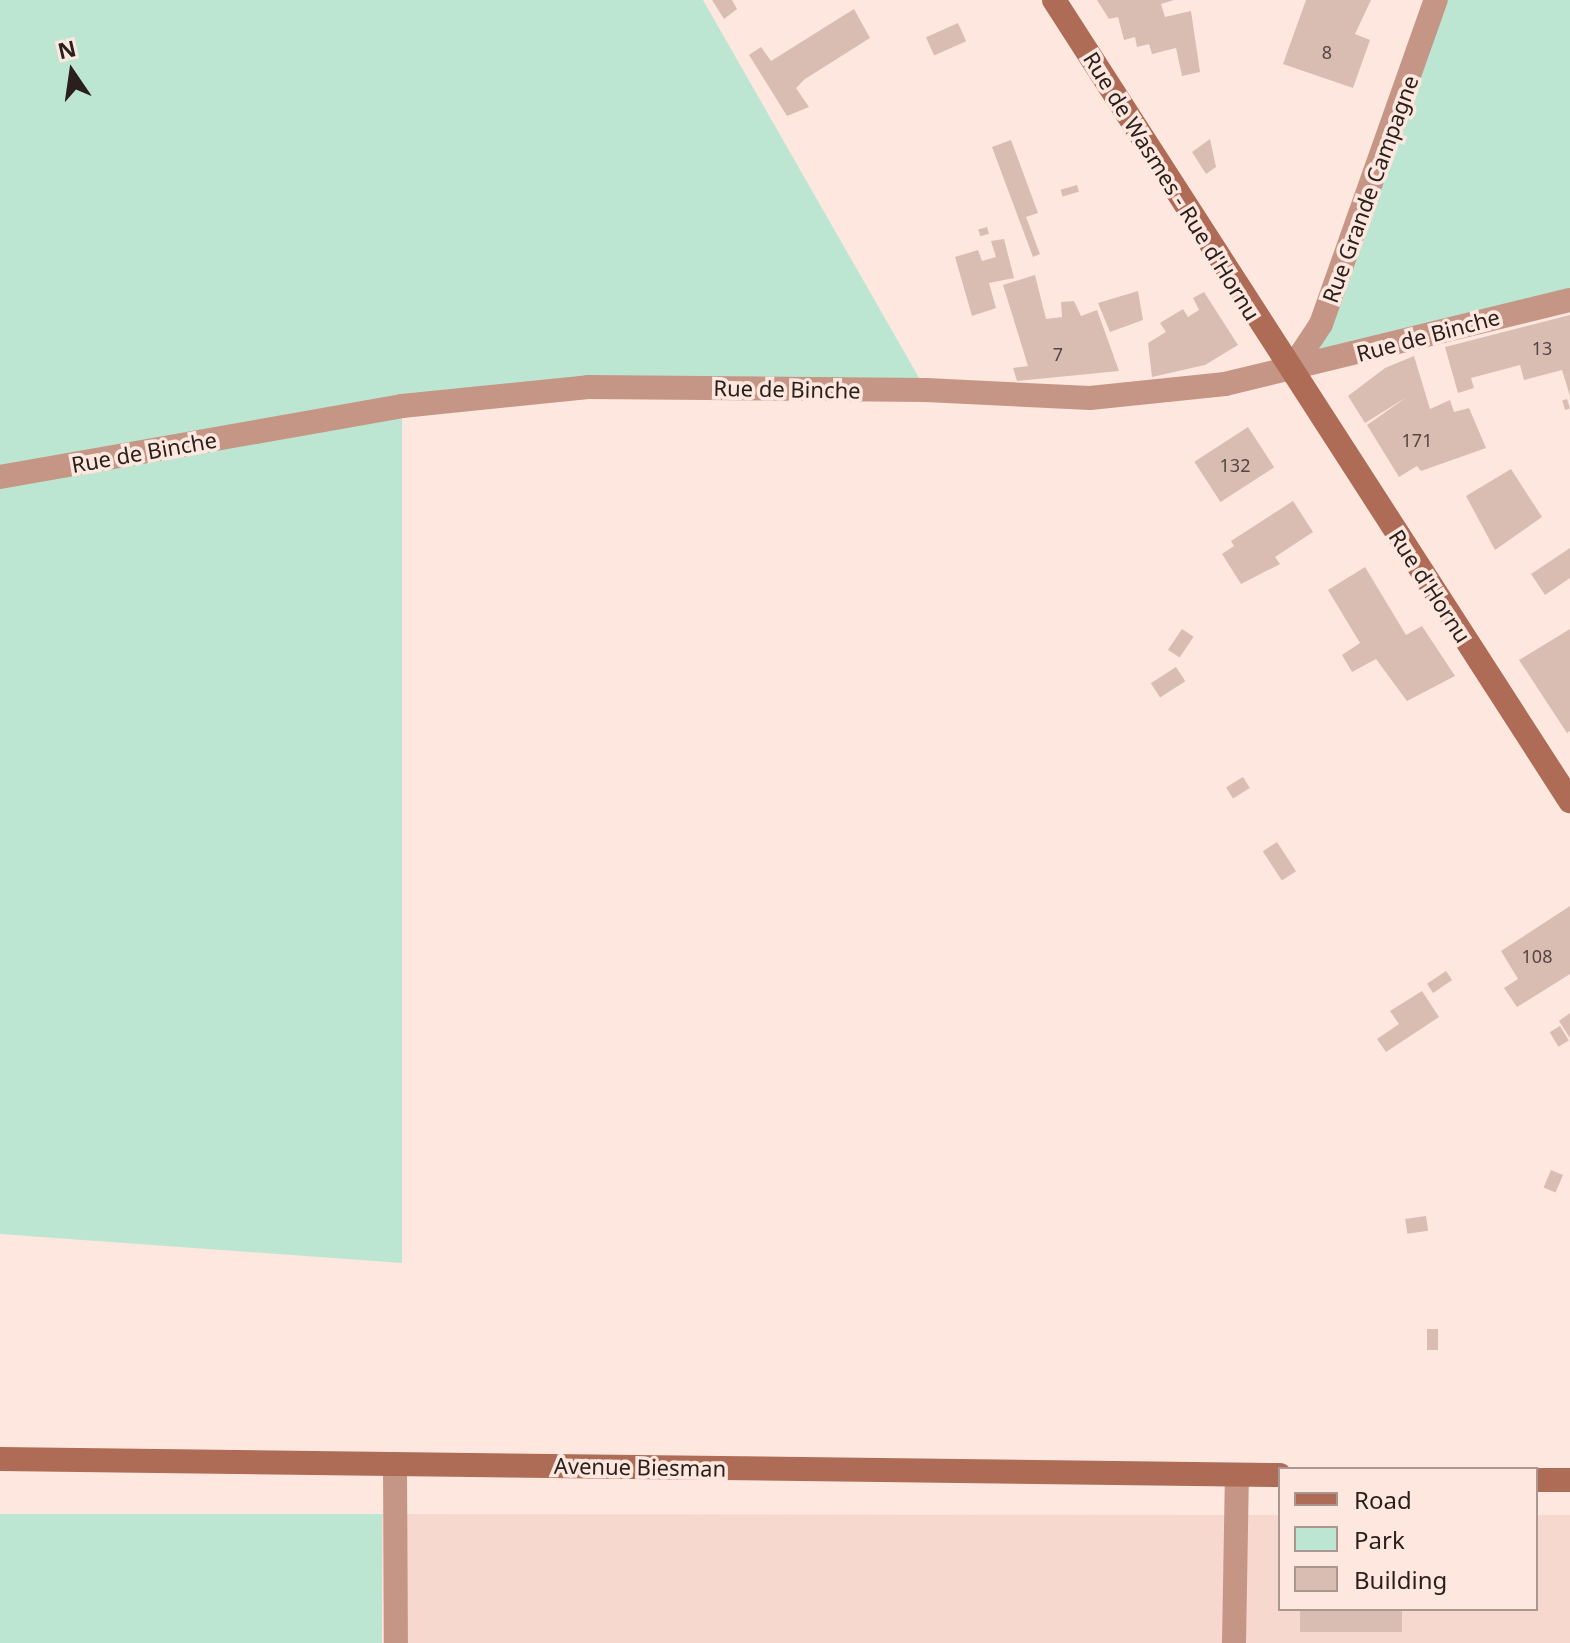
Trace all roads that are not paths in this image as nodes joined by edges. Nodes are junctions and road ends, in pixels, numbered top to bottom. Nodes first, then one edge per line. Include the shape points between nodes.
1 (1054, 0) edge
2 (1436, 0) edge
3 (1570, 300) edge
4 (1290, 371) junction
5 (0, 477) edge
6 (1570, 801) edge
7 (0, 1459) edge
8 (395, 1464) junction
9 (1237, 1475) junction
10 (1278, 1475) edge
11 (1538, 1480) edge
12 (1570, 1480) edge
13 (396, 1643) edge
14 (1234, 1643) edge

1 - 4 street, Rue de Wasmes - Rue d'Hornu
2 - 4 street, Rue Grande Campagne via 1321,324
3 - 4 street, Rue de Binche
4 - 5 street, Rue de Binche via 1250,381 1090,398 588,387 402,406
4 - 6 street, Rue d'Hornu
7 - 8 street, Avenue Biesman
8 - 9 street, Avenue Biesman
8 - 13 street
9 - 10 street, Avenue Biesman
9 - 14 street
11 - 12 street

